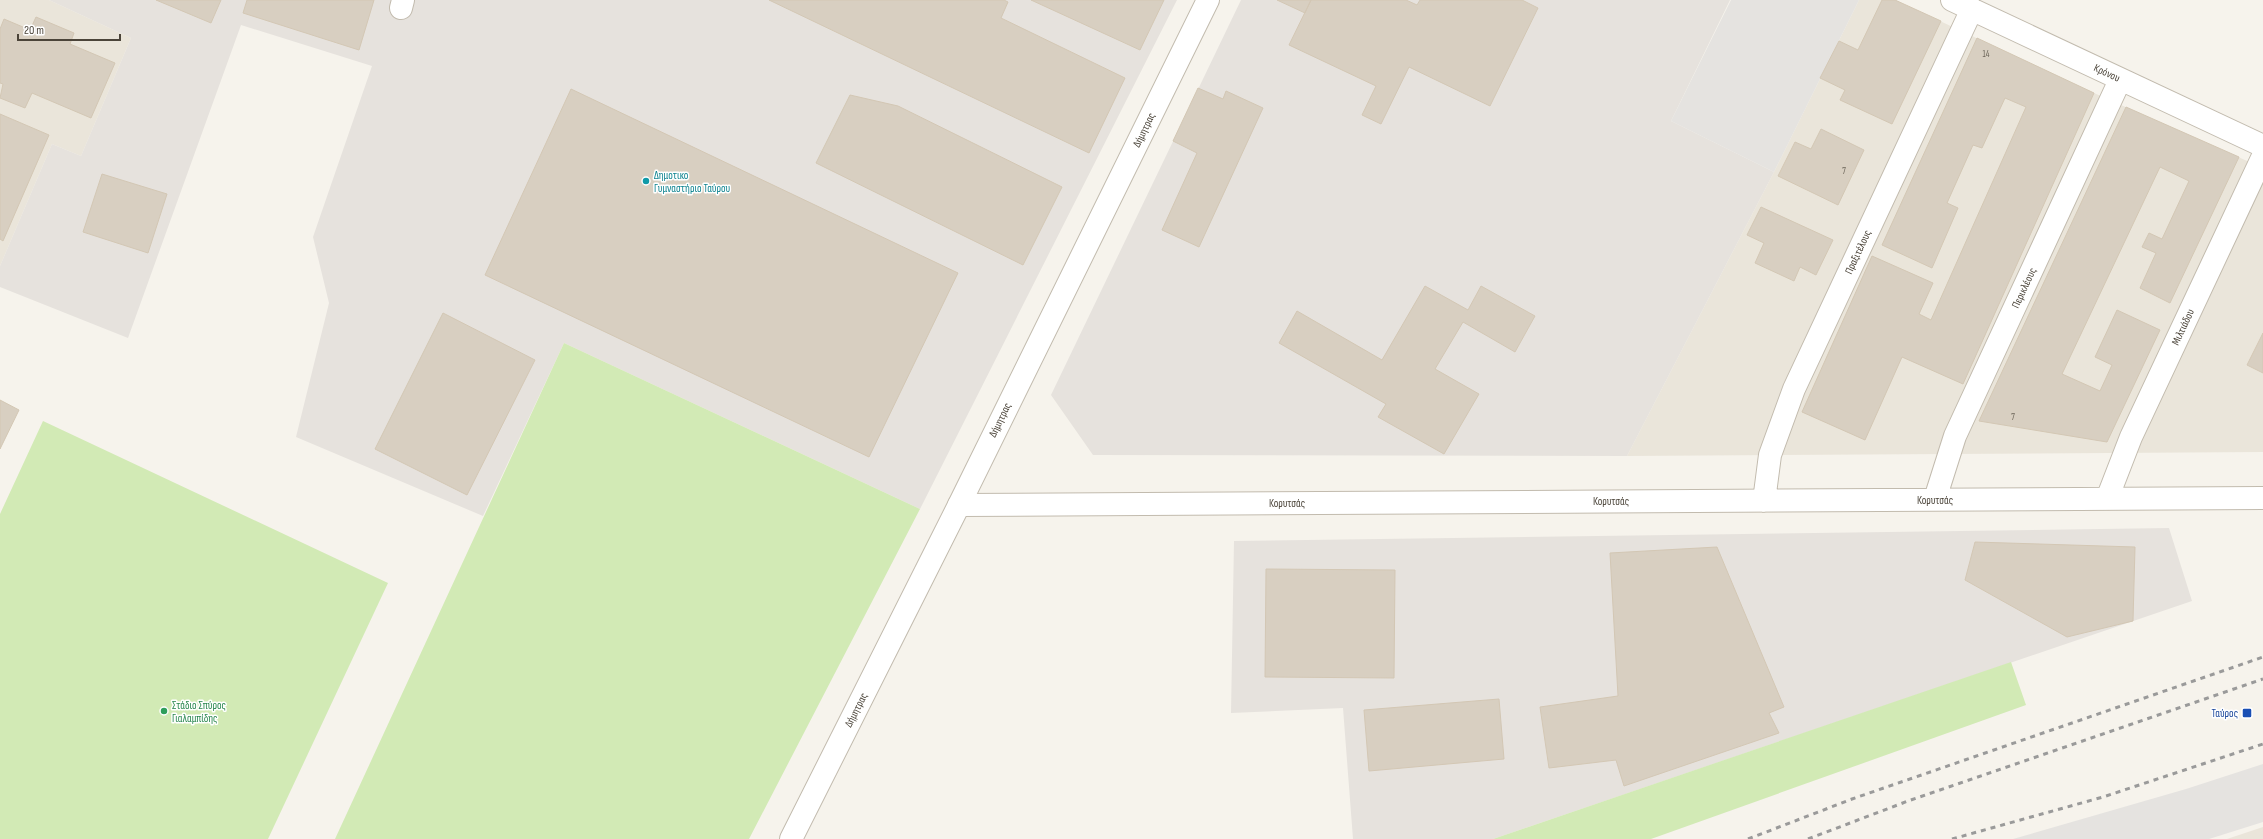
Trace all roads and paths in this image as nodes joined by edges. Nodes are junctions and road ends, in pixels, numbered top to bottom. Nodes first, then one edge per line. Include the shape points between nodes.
1 (1208, 0) edge
2 (1952, 0) edge
3 (1972, 9) junction
4 (2120, 80) junction
5 (2263, 146) edge
6 (2263, 156) edge
7 (2263, 498) edge
8 (2107, 499) junction
9 (1935, 500) junction
10 (1764, 501) junction
11 (959, 505) junction
12 (791, 839) edge

1 - 11 street, Δήμητρας
2 - 3 street, Κρόνου
3 - 4 street, Κρόνου
3 - 10 street, Πραξιτέλους via 1794,389 1770,455
4 - 5 street, Κρόνου
4 - 9 street, Περικλέους via 1955,436
6 - 8 street, Μιλτιάδου via 2131,437
7 - 8 street, Κορυτσάς
8 - 9 street, Κορυτσάς
9 - 10 street, Κορυτσάς
10 - 11 street, Κορυτσάς
11 - 12 street, Δήμητρας

